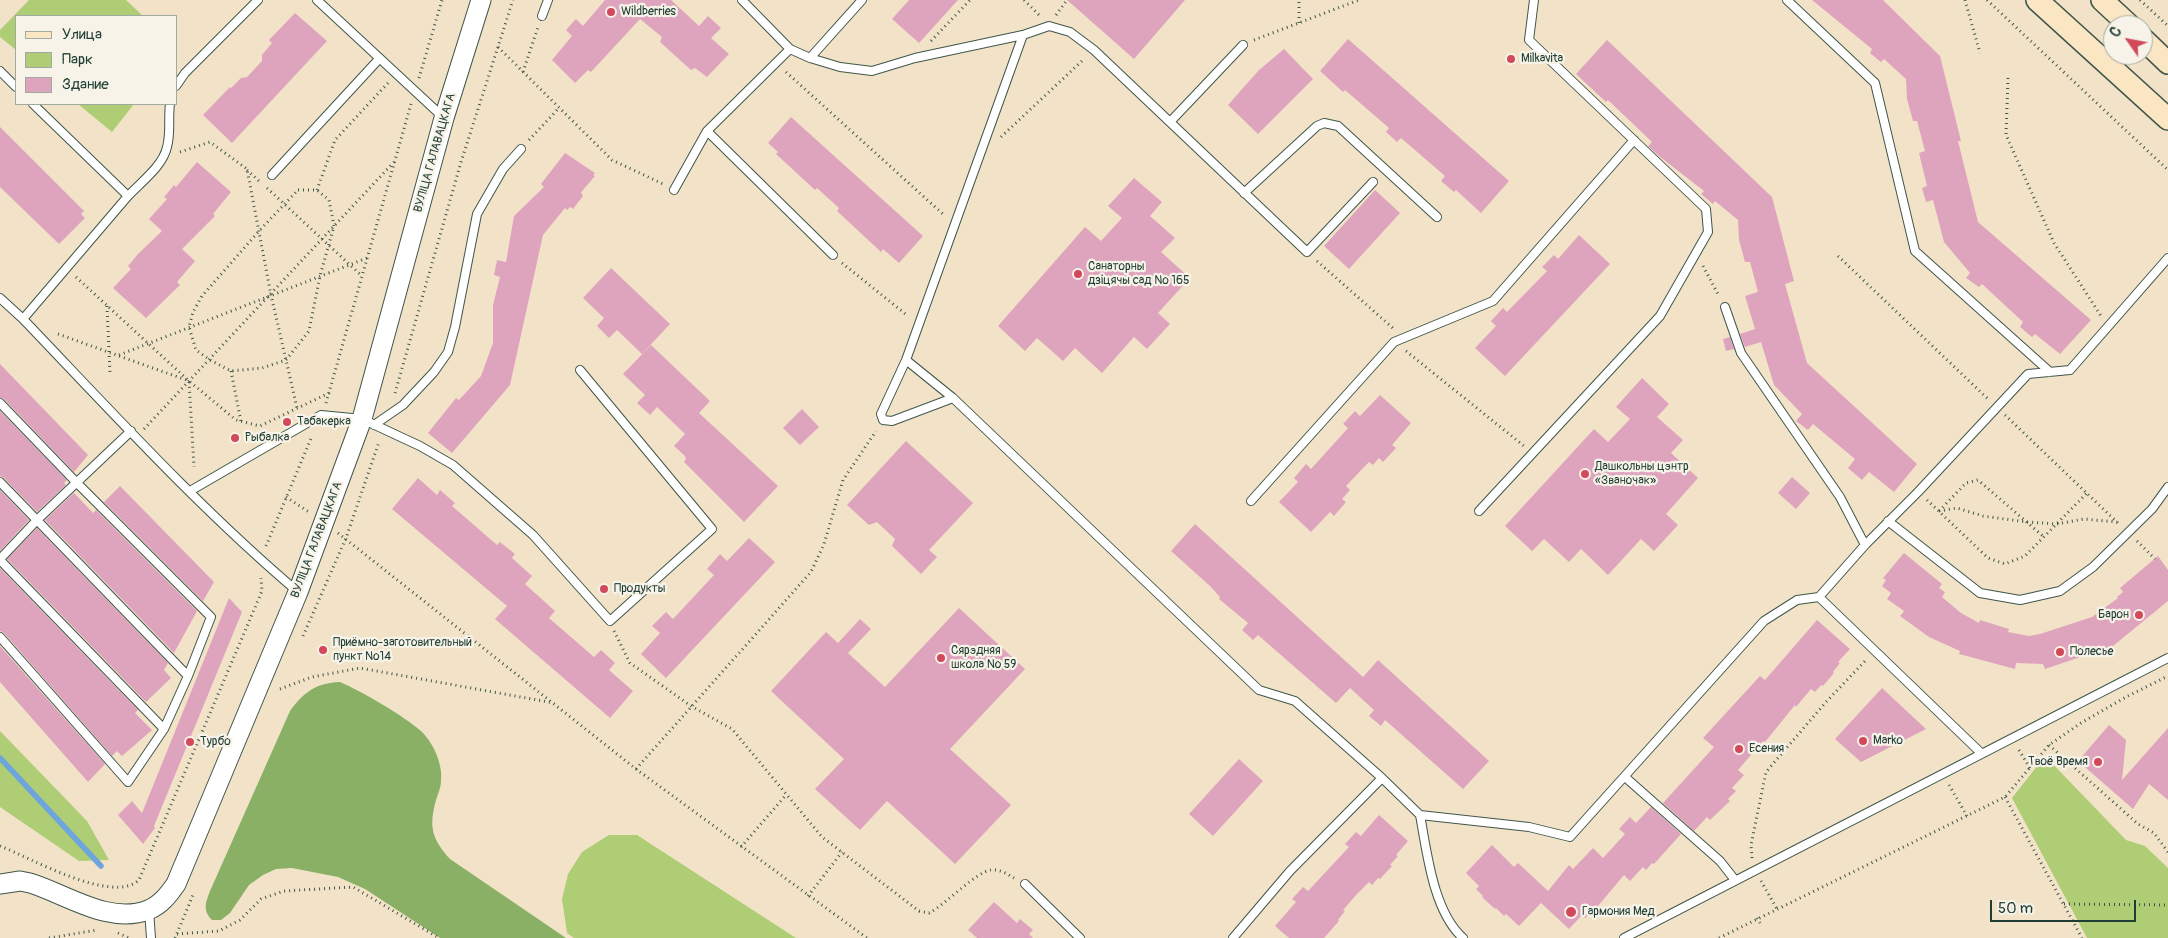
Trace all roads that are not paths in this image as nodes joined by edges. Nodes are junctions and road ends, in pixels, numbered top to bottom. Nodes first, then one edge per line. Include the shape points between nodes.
1 (258, 0) edge
2 (317, 0) edge
3 (481, 0) edge
4 (548, 0) edge
5 (742, 0) edge
6 (862, 0) edge
7 (1534, 0) edge
8 (1787, 0) edge
9 (2037, 0) edge
10 (2102, 0) edge
11 (2118, 15) edge
12 (542, 16) road end
13 (1023, 34) junction
14 (1243, 45) road end
15 (790, 49) junction
16 (2153, 49) edge
17 (810, 58) junction
18 (379, 59) junction
19 (2168, 63) edge
20 (0, 71) edge
21 (178, 83) edge
22 (15, 86) edge
23 (35, 105) edge
24 (170, 105) edge
25 (444, 118) junction
26 (2168, 119) edge
27 (1170, 122) junction
28 (707, 131) junction
29 (1634, 140) junction
30 (521, 149) road end
31 (272, 175) dead end
32 (1373, 182) dead end
33 (674, 190) road end
34 (1244, 193) junction
35 (128, 196) junction
36 (1437, 217) dead end
37 (833, 255) road end
38 (2168, 258) edge
39 (0, 298) edge
40 (1725, 307) road end
41 (23, 319) junction
42 (906, 360) junction
43 (580, 370) dead end
44 (2050, 372) junction
45 (953, 398) junction
46 (0, 402) edge
47 (368, 422) junction
48 (134, 434) junction
49 (0, 482) edge
50 (77, 483) junction
51 (2168, 486) edge
52 (190, 491) junction
53 (1251, 501) dead end
54 (1479, 511) dead end
55 (38, 520) junction
56 (1888, 521) junction
57 (1865, 545) junction
58 (0, 559) edge
59 (298, 592) junction
60 (1819, 597) junction
61 (0, 637) edge
62 (2168, 658) edge
63 (188, 676) junction
64 (164, 729) junction
65 (1981, 754) junction
66 (1625, 777) junction
67 (1382, 778) junction
68 (1420, 815) junction
69 (1734, 880) junction
70 (0, 884) edge
71 (1025, 884) road end
72 (149, 910) junction
73 (151, 938) edge
74 (1080, 938) edge
75 (1232, 938) edge
76 (1463, 938) edge
77 (1624, 938) edge

1 - 21 lane
2 - 18 lane
3 - 25 street, ВУЛІЦА ГАЛАВАЦКАГА
4 - 12 lane
5 - 15 lane
6 - 17 lane
7 - 29 lane via 1529,40
8 - 44 lane via 1875,83 1915,251
9 - 26 main road
10 - 11 main road
13 - 17 lane via 872,71 840,67
13 - 27 lane via 1049,26 1070,32 1094,50
13 - 42 lane
14 - 27 lane
15 - 17 lane
15 - 28 lane
16 - 19 main road
18 - 25 lane
18 - 31 lane
20 - 22 lane
23 - 35 lane
24 - 35 lane via 168,146 164,157
25 - 47 street, ВУЛІЦА ГАЛАВАЦКАГА
27 - 34 lane
28 - 33 lane
28 - 37 lane
29 - 53 lane via 1493,301 1394,342
29 - 54 lane via 1706,209 1708,232 1660,316
30 - 47 lane via 503,168 477,214 448,352 403,405
32 - 34 lane via 1307,252
34 - 36 lane via 1317,126 1332,123
35 - 41 lane
38 - 44 lane via 2070,370
39 - 41 lane
40 - 57 lane via 1741,353 1840,497
41 - 48 lane
42 - 45 lane
42 - 45 lane via 882,409 883,420 892,421
43 - 47 lane via 712,529 610,621 533,535 453,465
44 - 56 lane via 2028,374
45 - 67 lane via 1259,690 1295,701
46 - 50 lane
47 - 52 lane via 321,415
47 - 59 street, ВУЛІЦА ГАЛАВАЦКАГА
48 - 50 lane
48 - 52 lane
49 - 55 lane
50 - 55 lane
50 - 63 lane via 211,617
51 - 56 lane via 2152,509 2093,567 2060,591 2020,600 1980,593
52 - 59 lane via 260,560
55 - 58 lane
55 - 63 lane
56 - 57 lane
57 - 60 lane
58 - 64 lane
59 - 72 street, ВУЛІЦА ГАЛАВАЦКАГА via 189,858 166,898
60 - 65 lane
60 - 66 lane via 1796,600 1764,620
61 - 64 lane via 128,782
62 - 65 lane
63 - 64 lane
65 - 69 lane
66 - 68 lane via 1570,837 1529,827
66 - 69 lane via 1720,861
67 - 68 lane
67 - 75 lane via 1290,872
68 - 76 lane via 1440,903
69 - 77 lane
70 - 72 street, ВУЛІЦА ГАЛАВАЦКАГА via 30,883 113,913
71 - 74 lane
72 - 73 lane

